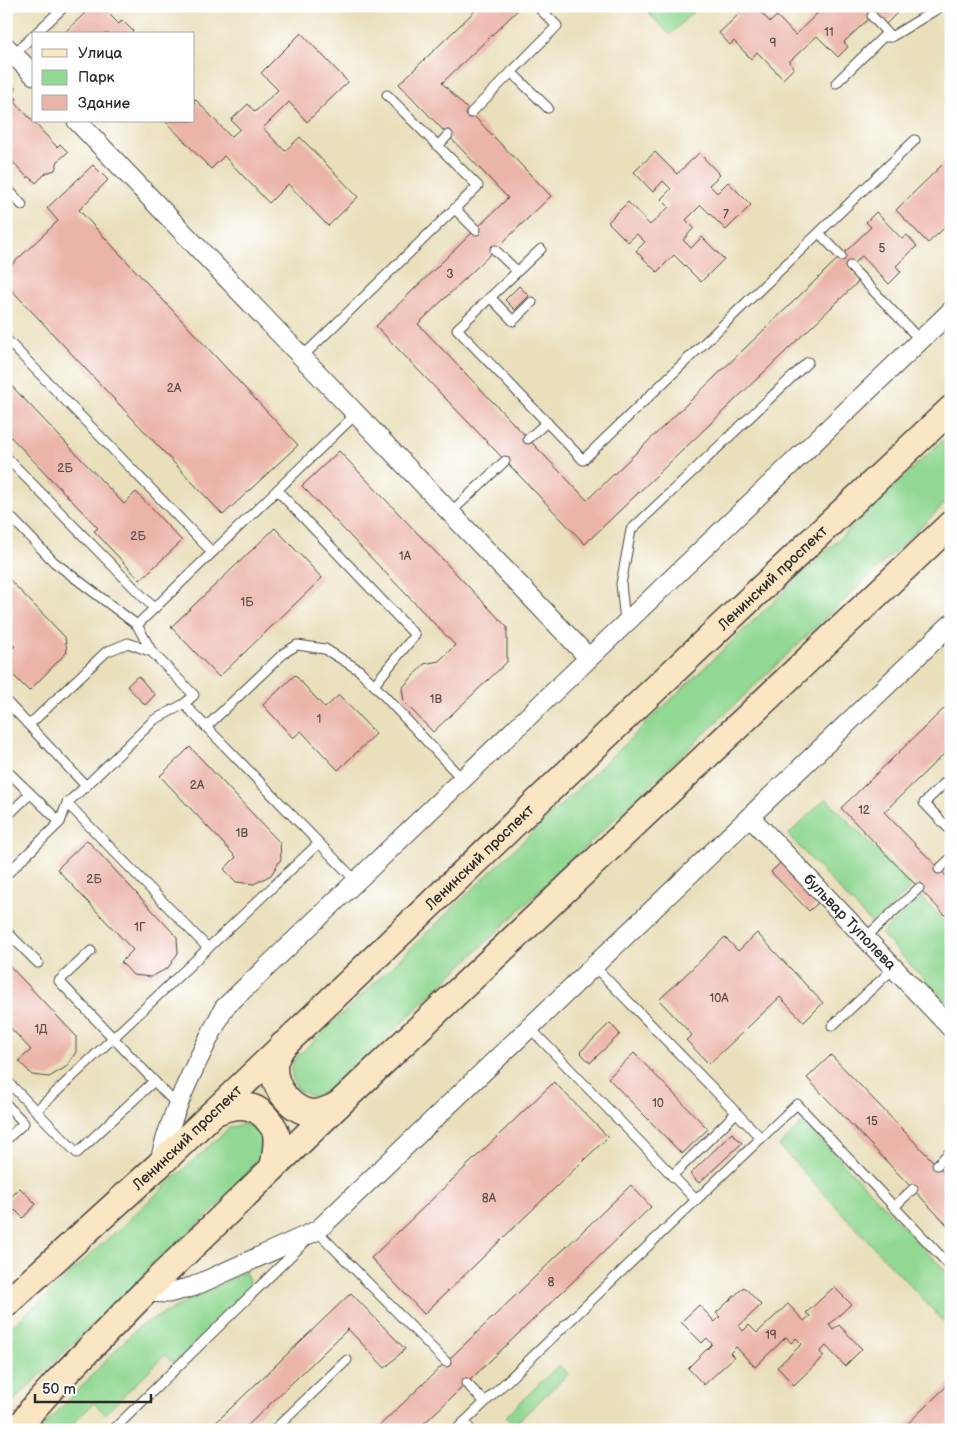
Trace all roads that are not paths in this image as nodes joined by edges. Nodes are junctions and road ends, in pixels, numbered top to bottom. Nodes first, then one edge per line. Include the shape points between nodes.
1 (65, 6) edge
2 (537, 6) edge
3 (942, 6) edge
4 (872, 16) dead end
5 (38, 32) edge
6 (32, 37) edge
7 (891, 37) junction
8 (10, 50) edge
9 (511, 72) junction
10 (32, 73) edge
11 (836, 82) dead end
12 (387, 95) dead end
13 (548, 108) dead end
14 (471, 113) dead end
15 (79, 122) edge
16 (448, 135) dead end
17 (915, 140) dead end
18 (438, 146) junction
19 (6, 187) edge
20 (22, 205) dead end
21 (455, 208) junction
22 (476, 230) dead end
23 (819, 233) junction
24 (541, 249) dead end
25 (495, 250) dead end
26 (841, 256) dead end
27 (850, 266) dead end
28 (517, 272) junction
29 (490, 296) junction
30 (532, 302) dead end
31 (951, 311) edge
32 (6, 338) edge
33 (920, 340) junction
34 (302, 357) junction
35 (808, 362) dead end
36 (951, 409) edge
37 (355, 415) junction
38 (547, 422) junction
39 (528, 439) dead end
40 (6, 457) edge
41 (505, 461) dead end
42 (277, 490) junction
43 (6, 512) edge
44 (450, 512) junction
45 (951, 524) edge
46 (212, 552) junction
47 (154, 608) junction
48 (625, 622) junction
49 (951, 624) edge
50 (137, 625) junction
51 (152, 652) junction
52 (588, 657) junction
53 (374, 685) junction
54 (6, 701) edge
55 (184, 704) junction
56 (29, 724) junction
57 (206, 727) junction
58 (6, 770) edge
59 (951, 777) edge
60 (462, 779) junction
61 (86, 786) junction
62 (30, 794) junction
63 (68, 804) junction
64 (750, 816) junction
65 (6, 817) edge
66 (60, 822) junction
67 (951, 831) edge
68 (319, 843) junction
69 (951, 858) edge
70 (939, 869) dead end
71 (6, 874) edge
72 (356, 881) junction
73 (919, 888) dead end
74 (6, 931) edge
75 (866, 938) junction
76 (208, 948) junction
77 (92, 951) dead end
78 (38, 963) dead end
79 (594, 966) junction
80 (894, 968) junction
81 (832, 1026) dead end
82 (530, 1027) junction
83 (951, 1028) edge
84 (113, 1038) junction
85 (283, 1044) junction
86 (6, 1080) edge
87 (154, 1080) junction
88 (6, 1104) edge
89 (176, 1104) junction
90 (338, 1105) junction
91 (36, 1111) junction
92 (736, 1113) junction
93 (211, 1115) junction
94 (761, 1138) junction
95 (6, 1140) edge
96 (951, 1151) edge
97 (159, 1165) junction
98 (937, 1165) dead end
99 (273, 1168) junction
100 (672, 1176) junction
101 (912, 1189) dead end
102 (696, 1200) junction
103 (894, 1207) junction
104 (318, 1230) junction
105 (951, 1266) edge
106 (145, 1292) junction
107 (6, 1304) edge
108 (347, 1360) dead end
109 (446, 1362) dead end
110 (466, 1383) dead end
111 (484, 1402) junction
112 (464, 1422) junction
113 (19, 1430) edge
114 (113, 1430) edge
115 (274, 1430) edge
116 (456, 1430) edge
117 (471, 1430) edge

1 - 5 lane
2 - 9 lane via 557,26
3 - 7 lane
4 - 7 lane
6 - 8 lane
7 - 11 lane via 883,37
8 - 10 street
9 - 13 lane
9 - 14 lane
12 - 18 lane
15 - 34 street
16 - 18 lane
17 - 23 lane
18 - 21 lane via 478,186
19 - 20 lane
21 - 22 lane
21 - 34 lane
23 - 26 lane
23 - 38 lane via 583,460
24 - 28 lane
25 - 28 lane
27 - 33 lane
28 - 29 lane
29 - 30 lane via 513,321
29 - 38 lane via 457,329
31 - 33 street
32 - 46 lane
33 - 48 street
34 - 37 street
35 - 48 lane via 631,530 621,584
36 - 85 main road, Ленинский проспект
37 - 42 lane
37 - 44 street
38 - 39 lane
40 - 47 lane
41 - 44 lane
42 - 46 lane
42 - 53 lane via 415,635
43 - 50 lane via 54,562
44 - 52 street
45 - 90 main road
46 - 47 lane
47 - 50 lane
48 - 52 street
49 - 64 street
50 - 51 lane
51 - 55 lane via 194,695
51 - 56 lane via 128,643 106,652
52 - 60 street
53 - 57 lane via 359,670 325,649 297,645 284,653
53 - 60 lane
54 - 56 lane
55 - 57 lane
55 - 61 lane via 154,720
56 - 61 lane
57 - 68 lane
58 - 62 lane
59 - 67 lane via 924,803
60 - 72 street
61 - 63 lane
62 - 65 lane
62 - 66 lane
63 - 66 lane
63 - 76 lane
64 - 75 street, бульвар Туполева
64 - 79 street
66 - 71 lane
68 - 72 lane
68 - 76 lane
69 - 70 lane
72 - 89 street via 224,1008
73 - 75 lane
74 - 78 lane
75 - 80 street, бульвар Туполева
76 - 84 lane
77 - 84 lane via 59,981
79 - 82 street
79 - 92 lane
80 - 81 lane
80 - 83 street, бульвар Туполева
82 - 100 lane
82 - 104 street
84 - 87 lane
84 - 91 lane
85 - 90 main road via 274,1064 275,1078 290,1104 316,1113
85 - 93 main road, Ленинский проспект
86 - 91 lane
87 - 89 lane
87 - 91 lane via 77,1153
88 - 95 lane via 24,1123
89 - 97 street
90 - 99 main road
92 - 94 lane
92 - 100 lane
93 - 97 main road, Ленинский проспект
93 - 99 main road via 228,1106 240,1105 252,1107 265,1116 276,1131
94 - 102 lane
94 - 103 lane via 797,1104
96 - 98 lane
97 - 107 main road, Ленинский проспект
99 - 106 main road
100 - 102 lane
101 - 103 lane
102 - 111 lane
103 - 105 lane
104 - 106 street via 192,1286 168,1293
104 - 109 lane
104 - 114 lane
106 - 113 main road via 32,1410
108 - 115 lane
110 - 111 lane
111 - 112 lane
112 - 116 lane
112 - 117 lane

